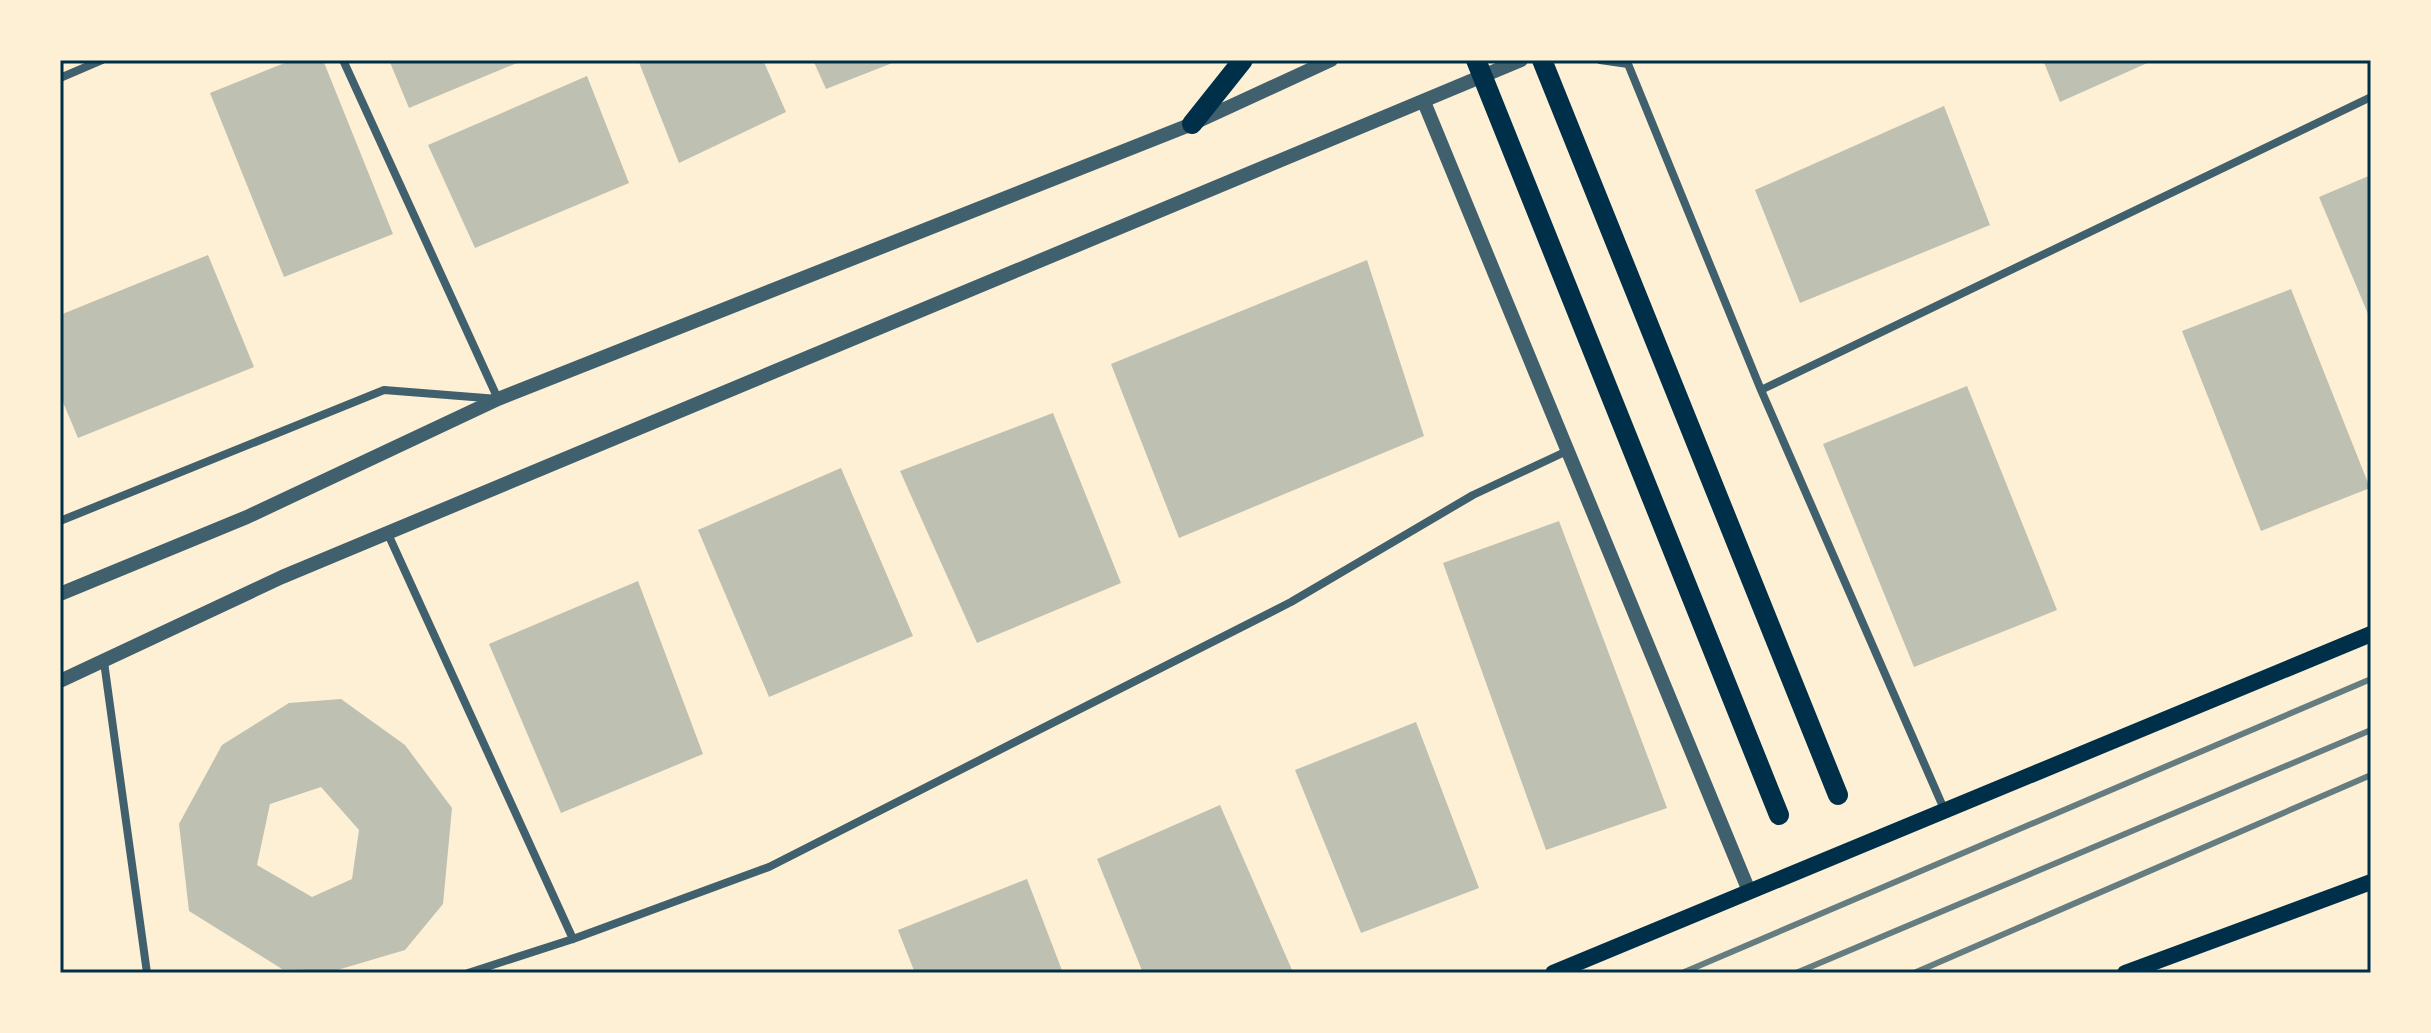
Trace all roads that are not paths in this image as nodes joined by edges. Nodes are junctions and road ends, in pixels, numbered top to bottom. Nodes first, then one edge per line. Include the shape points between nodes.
1 (102, 60) edge
2 (343, 60) edge
3 (1243, 60) edge
4 (1331, 60) edge
5 (1521, 60) edge
6 (1542, 60) edge
7 (1600, 60) edge
8 (1480, 68) edge
9 (60, 78) edge
10 (2371, 97) edge
11 (1424, 102) junction
12 (1192, 124) junction
13 (1761, 390) junction
14 (498, 399) junction
15 (1567, 451) junction
16 (60, 521) edge
17 (388, 534) junction
18 (60, 594) edge
19 (2371, 634) edge
20 (104, 662) junction
21 (60, 681) edge
22 (1838, 795) dead end
23 (1944, 809) junction
24 (1779, 815) dead end
25 (2371, 882) edge
26 (1749, 891) junction
27 (573, 939) junction
28 (147, 973) edge
29 (468, 973) edge
30 (1553, 973) edge
31 (2125, 973) edge

1 - 9 street
2 - 14 street
3 - 12 main road
4 - 12 street
5 - 8 street
6 - 22 main road
7 - 13 street via 1628,64
8 - 11 street
8 - 24 main road
10 - 13 street
11 - 15 street
11 - 17 street
12 - 14 street
13 - 23 street
14 - 16 street via 384,390
14 - 18 street via 247,517
15 - 26 street
15 - 27 street via 1473,495 1291,602 769,867
17 - 20 street via 282,577
17 - 27 street
19 - 23 main road
20 - 21 street
20 - 28 street
23 - 26 main road
25 - 31 main road
26 - 30 main road
27 - 29 street

